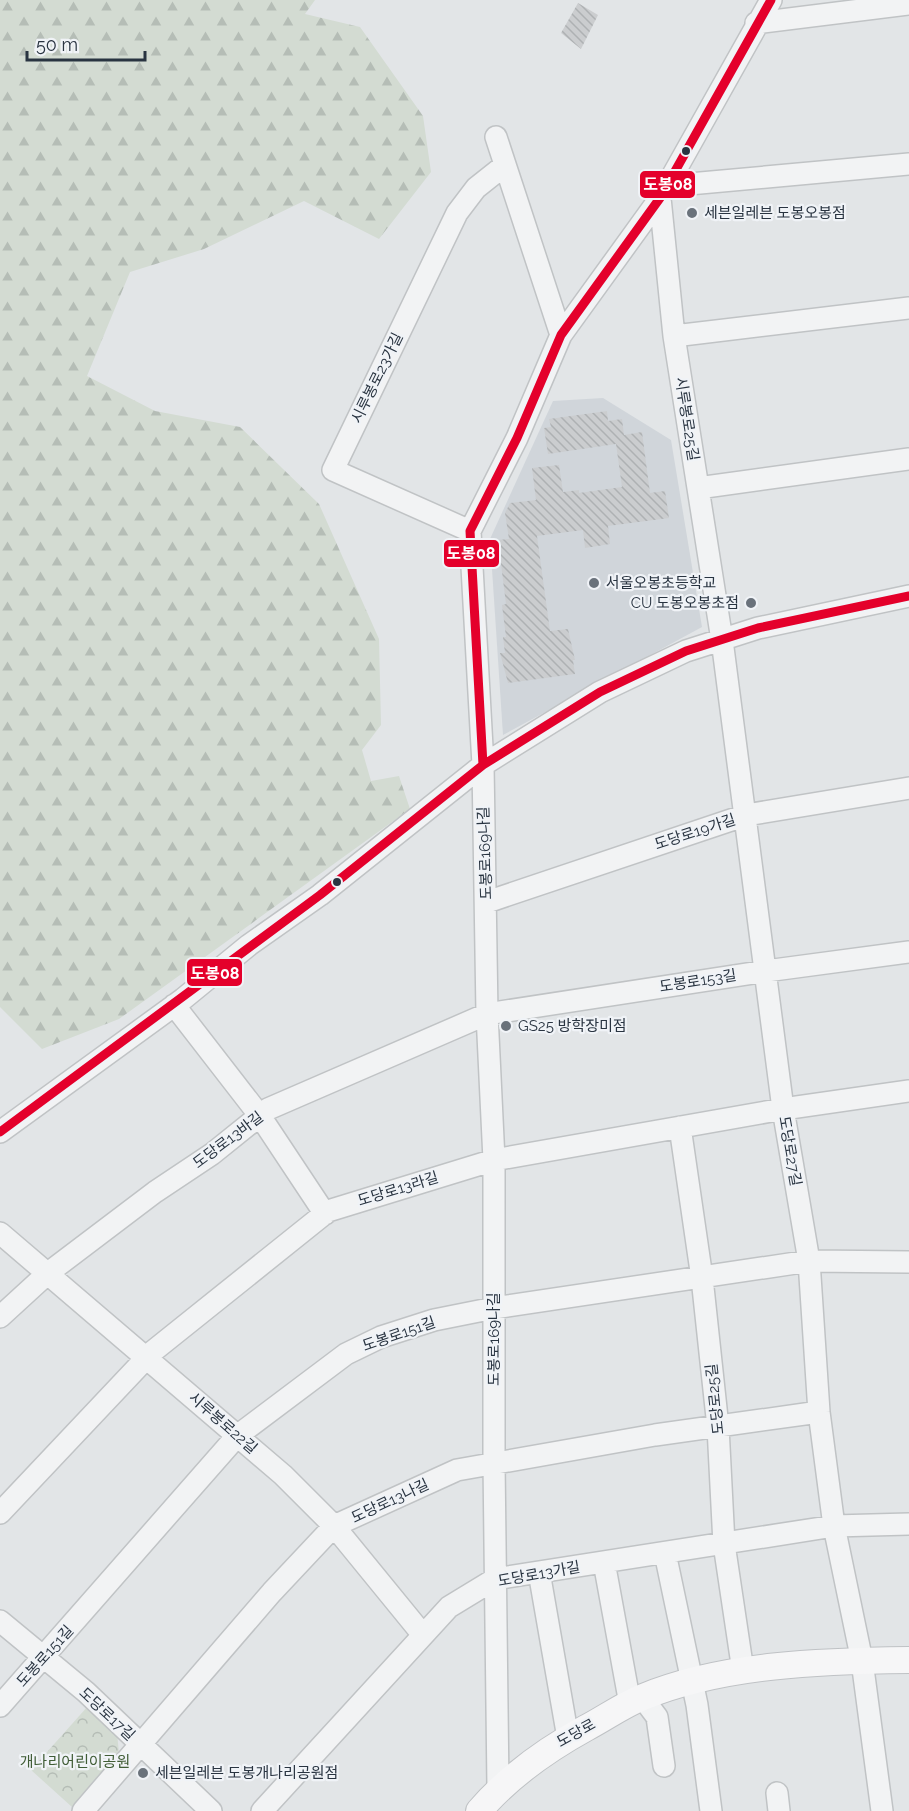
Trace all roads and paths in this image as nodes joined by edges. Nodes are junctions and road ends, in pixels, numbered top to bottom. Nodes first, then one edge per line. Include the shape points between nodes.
1 (771, 0) edge
2 (909, 4) edge
3 (756, 23) junction
4 (496, 137) dead end
5 (909, 164) edge
6 (505, 165) junction
7 (664, 192) junction
8 (909, 308) edge
9 (561, 335) junction
10 (674, 336) junction
11 (909, 459) edge
12 (698, 488) junction
13 (470, 531) junction
14 (909, 596) edge
15 (722, 640) junction
16 (483, 765) junction
17 (909, 788) edge
18 (746, 815) junction
19 (486, 902) junction
20 (909, 952) edge
21 (766, 971) junction
22 (174, 1005) junction
23 (488, 1014) junction
24 (909, 1091) edge
25 (783, 1109) junction
26 (260, 1116) junction
27 (680, 1127) junction
28 (0, 1132) edge
29 (494, 1160) junction
30 (325, 1214) junction
31 (0, 1233) edge
32 (809, 1261) junction
33 (909, 1262) edge
34 (48, 1273) junction
35 (702, 1278) junction
36 (494, 1308) junction
37 (0, 1317) edge
38 (148, 1356) junction
39 (819, 1412) junction
40 (718, 1426) junction
41 (237, 1436) junction
42 (494, 1462) junction
43 (0, 1513) edge
44 (909, 1524) edge
45 (834, 1526) junction
46 (334, 1527) junction
47 (724, 1544) junction
48 (665, 1553) junction
49 (603, 1563) junction
50 (539, 1572) junction
51 (495, 1579) junction
52 (0, 1621) edge
53 (423, 1635) junction
54 (43, 1658) junction
55 (862, 1660) junction
56 (909, 1660) edge
57 (743, 1671) junction
58 (691, 1682) junction
59 (636, 1701) junction
60 (0, 1706) edge
61 (568, 1738) junction
62 (140, 1745) junction
63 (664, 1766) dead end
64 (498, 1788) junction
65 (84, 1811) edge
66 (211, 1811) edge
67 (262, 1811) edge
68 (478, 1811) edge
69 (711, 1811) edge
70 (882, 1811) edge

1 - 3 street, 도봉로169나길
2 - 3 street
3 - 7 street, 도봉로169나길
4 - 6 street
5 - 7 street
6 - 9 street
6 - 13 street, 시루봉로23가길 via 476,188 456,213 333,470
7 - 9 street, 도봉로169나길
7 - 10 street, 시루봉로25길
8 - 10 street
9 - 13 street, 도봉로169나길 via 517,438
10 - 12 street, 시루봉로25길
11 - 12 street
12 - 15 street, 시루봉로25길
13 - 16 street, 도봉로169나길
14 - 15 street via 758,628
15 - 16 street via 686,651 600,693
15 - 18 street, 도당로27길
16 - 19 street, 도봉로169나길
16 - 22 street via 320,896 249,945
17 - 18 street, 도당로19가길
18 - 19 street, 도당로19가길
18 - 21 street, 도당로27길
19 - 23 street, 도봉로169나길
20 - 21 street, 도봉로153길
21 - 23 street, 도봉로153길
21 - 25 street, 도당로27길
22 - 26 street
22 - 28 street
23 - 26 street, 도당로13바길 via 268,1109
23 - 29 street, 도봉로169나길
24 - 25 street, 도당로13라길
25 - 27 street, 도당로13라길
25 - 32 street, 도당로27길
26 - 30 street
26 - 34 street, 도당로13바길
27 - 29 street, 도당로13라길
27 - 35 street, 도당로25길
29 - 30 street, 도당로13라길
29 - 36 street, 도봉로169나길
30 - 38 street, 도당로13라길
31 - 34 street, 시루봉로22길
32 - 33 street, 도봉로151길
32 - 35 street, 도봉로151길
32 - 39 street, 도당로27길
34 - 37 street, 도당로13바길
34 - 38 street, 시루봉로22길
35 - 36 street, 도봉로151길
35 - 40 street, 도당로25길
36 - 41 street, 도봉로151길 via 434,1320 381,1337 345,1354
36 - 42 street, 도봉로169나길
38 - 41 street, 시루봉로22길
38 - 43 street, 도당로13라길
39 - 40 street, 도당로13나길
39 - 45 street, 도당로27길
40 - 42 street, 도당로13나길
40 - 47 street, 도당로25길
41 - 46 street, 시루봉로22길 via 283,1474
41 - 54 street, 도봉로151길
42 - 46 street, 도당로13나길 via 457,1470
42 - 51 street, 도봉로169나길
44 - 45 street, 도당로13가길
45 - 47 street, 도당로13가길
45 - 55 street, 도당로27길
46 - 53 street, 시루봉로22길
46 - 62 street, 도당로13나길 via 272,1592
47 - 48 street, 도당로13가길
47 - 57 street, 도당로25길
48 - 49 street, 도당로13가길
48 - 58 street
49 - 50 street, 도당로13가길
49 - 59 street
50 - 51 street, 도당로13가길
50 - 61 street
51 - 53 street, 도당로13가길 via 449,1607
51 - 64 street, 도봉로169나길
52 - 54 street, 도당로17길
53 - 67 street, 도당로13가길
54 - 60 street, 도봉로151길
54 - 62 street, 도당로17길 via 86,1692
55 - 56 main road, 도당로
55 - 57 main road, 도당로
55 - 70 street, 도당로27길
57 - 58 main road, 도당로
58 - 59 main road, 도당로
58 - 69 street
59 - 61 main road, 도당로
59 - 63 street via 657,1717
61 - 64 main road, 도당로
62 - 65 street, 도당로13나길
62 - 66 street, 도당로17길
64 - 68 main road, 도당로

